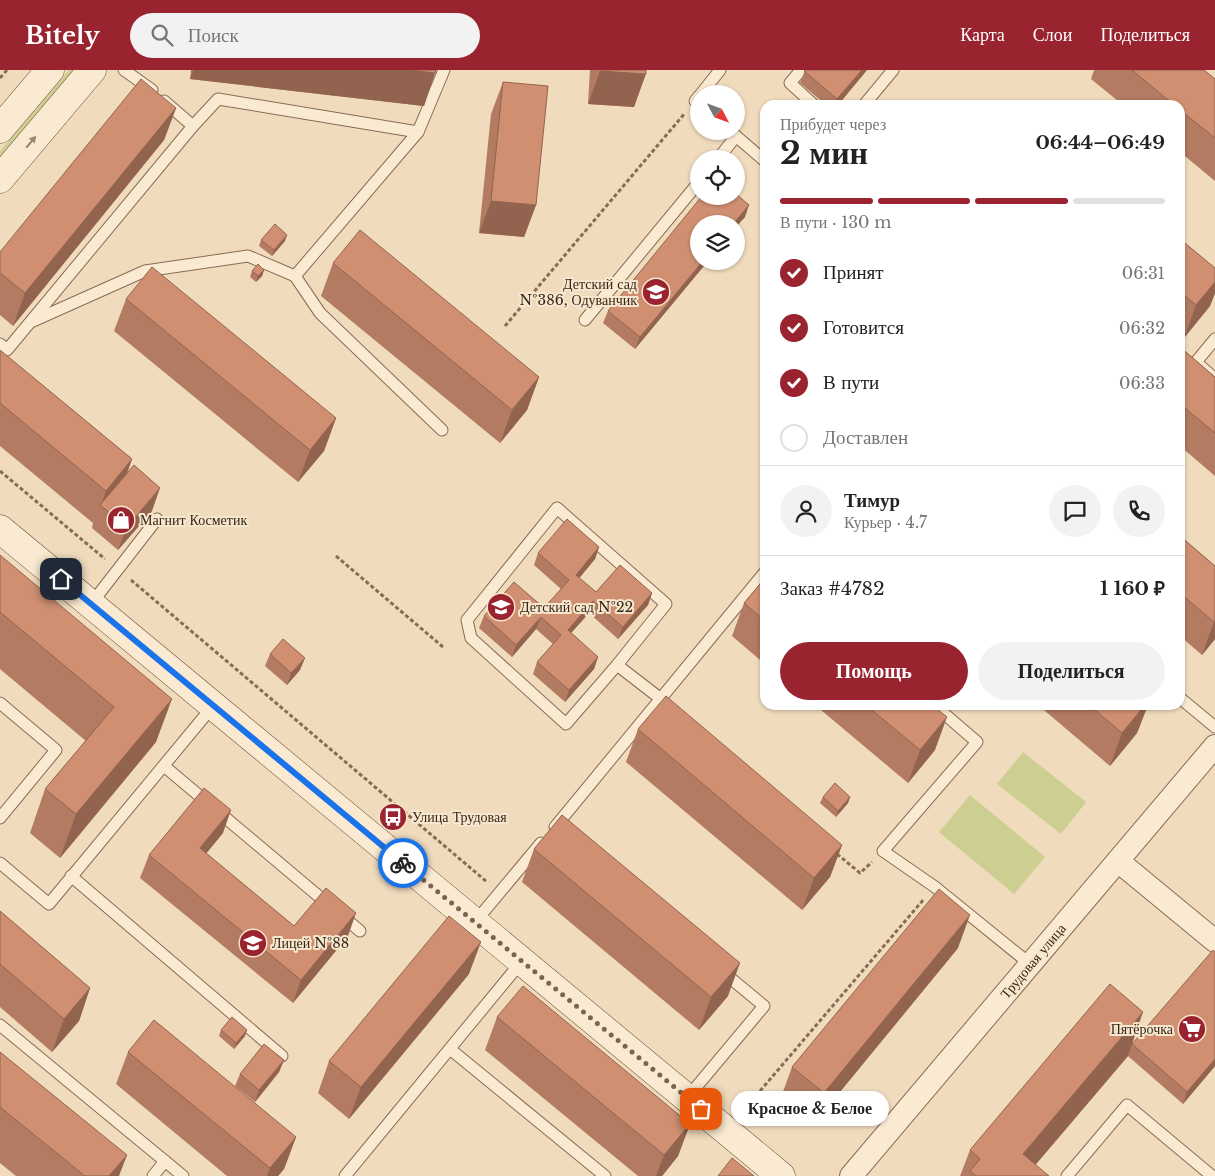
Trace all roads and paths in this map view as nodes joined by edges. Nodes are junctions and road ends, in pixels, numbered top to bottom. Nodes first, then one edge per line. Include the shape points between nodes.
1 (6, 70) edge
2 (50, 70) edge
3 (92, 70) edge
4 (124, 70) edge
5 (444, 70) edge
6 (720, 70) edge
7 (801, 70) edge
8 (893, 70) edge
9 (0, 78) edge
10 (709, 85) edge
11 (809, 100) edge
12 (868, 100) edge
13 (690, 108) edge
14 (193, 126) junction
15 (0, 129) edge
16 (418, 132) junction
17 (740, 140) edge
18 (760, 157) edge
19 (0, 179) edge
20 (690, 193) edge
21 (295, 276) junction
22 (585, 320) dead end
23 (29, 323) junction
24 (505, 326) dead end
25 (1215, 339) edge
26 (0, 344) edge
27 (1215, 378) edge
28 (442, 430) dead end
29 (0, 471) edge
30 (157, 519) dead end
31 (0, 529) edge
32 (336, 556) dead end
33 (118, 569) junction
34 (760, 578) edge
35 (91, 604) junction
36 (443, 647) dead end
37 (617, 665) junction
38 (661, 699) junction
39 (1185, 702) edge
40 (0, 704) edge
41 (213, 706) junction
42 (940, 710) edge
43 (1215, 727) edge
44 (1215, 746) edge
45 (164, 766) junction
46 (0, 818) edge
47 (830, 848) edge
48 (884, 851) junction
49 (1118, 861) junction
50 (0, 863) edge
51 (72, 876) junction
52 (935, 887) junction
53 (500, 893) junction
54 (475, 922) junction
55 (360, 931) dead end
56 (1215, 941) edge
57 (522, 962) junction
58 (1030, 964) junction
59 (718, 967) edge
60 (0, 1025) edge
61 (450, 1049) junction
62 (282, 1056) edge
63 (760, 1091) dead end
64 (687, 1098) junction
65 (165, 1161) junction
66 (153, 1176) edge
67 (184, 1176) edge
68 (345, 1176) edge
69 (605, 1176) edge
70 (781, 1176) edge
71 (851, 1176) edge
72 (1067, 1176) edge
73 (1212, 1176) edge

1 - 9 path
2 - 15 street
19 -> 3 street
4 - 14 lane
5 - 16 lane
6 - 10 lane
7 - 11 lane via 790,83
8 - 12 lane
13 - 24 path
14 - 16 lane via 218,99
14 - 23 lane
16 - 21 lane
17 - 18 lane
20 - 22 lane
21 - 23 lane via 248,256 145,271
21 - 28 lane via 320,313
23 - 26 lane via 7,350
25 - 27 lane via 1192,359
29 - 33 path
30 - 33 lane
31 - 35 street
32 - 36 path
33 - 35 lane
33 - 53 path
34 - 38 lane
35 - 41 street
37 - 37 lane via 666,604 557,508 467,620 471,638 566,724
37 - 38 lane
38 - 53 lane
39 - 43 lane
40 - 46 lane via 56,750
41 - 45 lane
41 - 54 street
42 - 48 lane via 977,742
44 - 49 street, Трудовая улица
45 - 51 lane
45 - 55 lane
47 - 48 path via 860,873
48 - 52 lane
49 - 56 street
49 - 58 street, Трудовая улица
50 - 51 lane via 49,904
51 - 62 lane
52 - 58 lane
52 - 63 path
53 - 54 lane
54 - 57 street
57 - 61 lane
57 - 64 street
58 - 71 street, Трудовая улица
59 - 64 lane via 764,1006
60 - 65 lane
61 - 68 lane
61 - 69 lane
64 - 70 street
65 - 66 lane
65 - 67 lane
72 - 73 lane via 1126,1105

